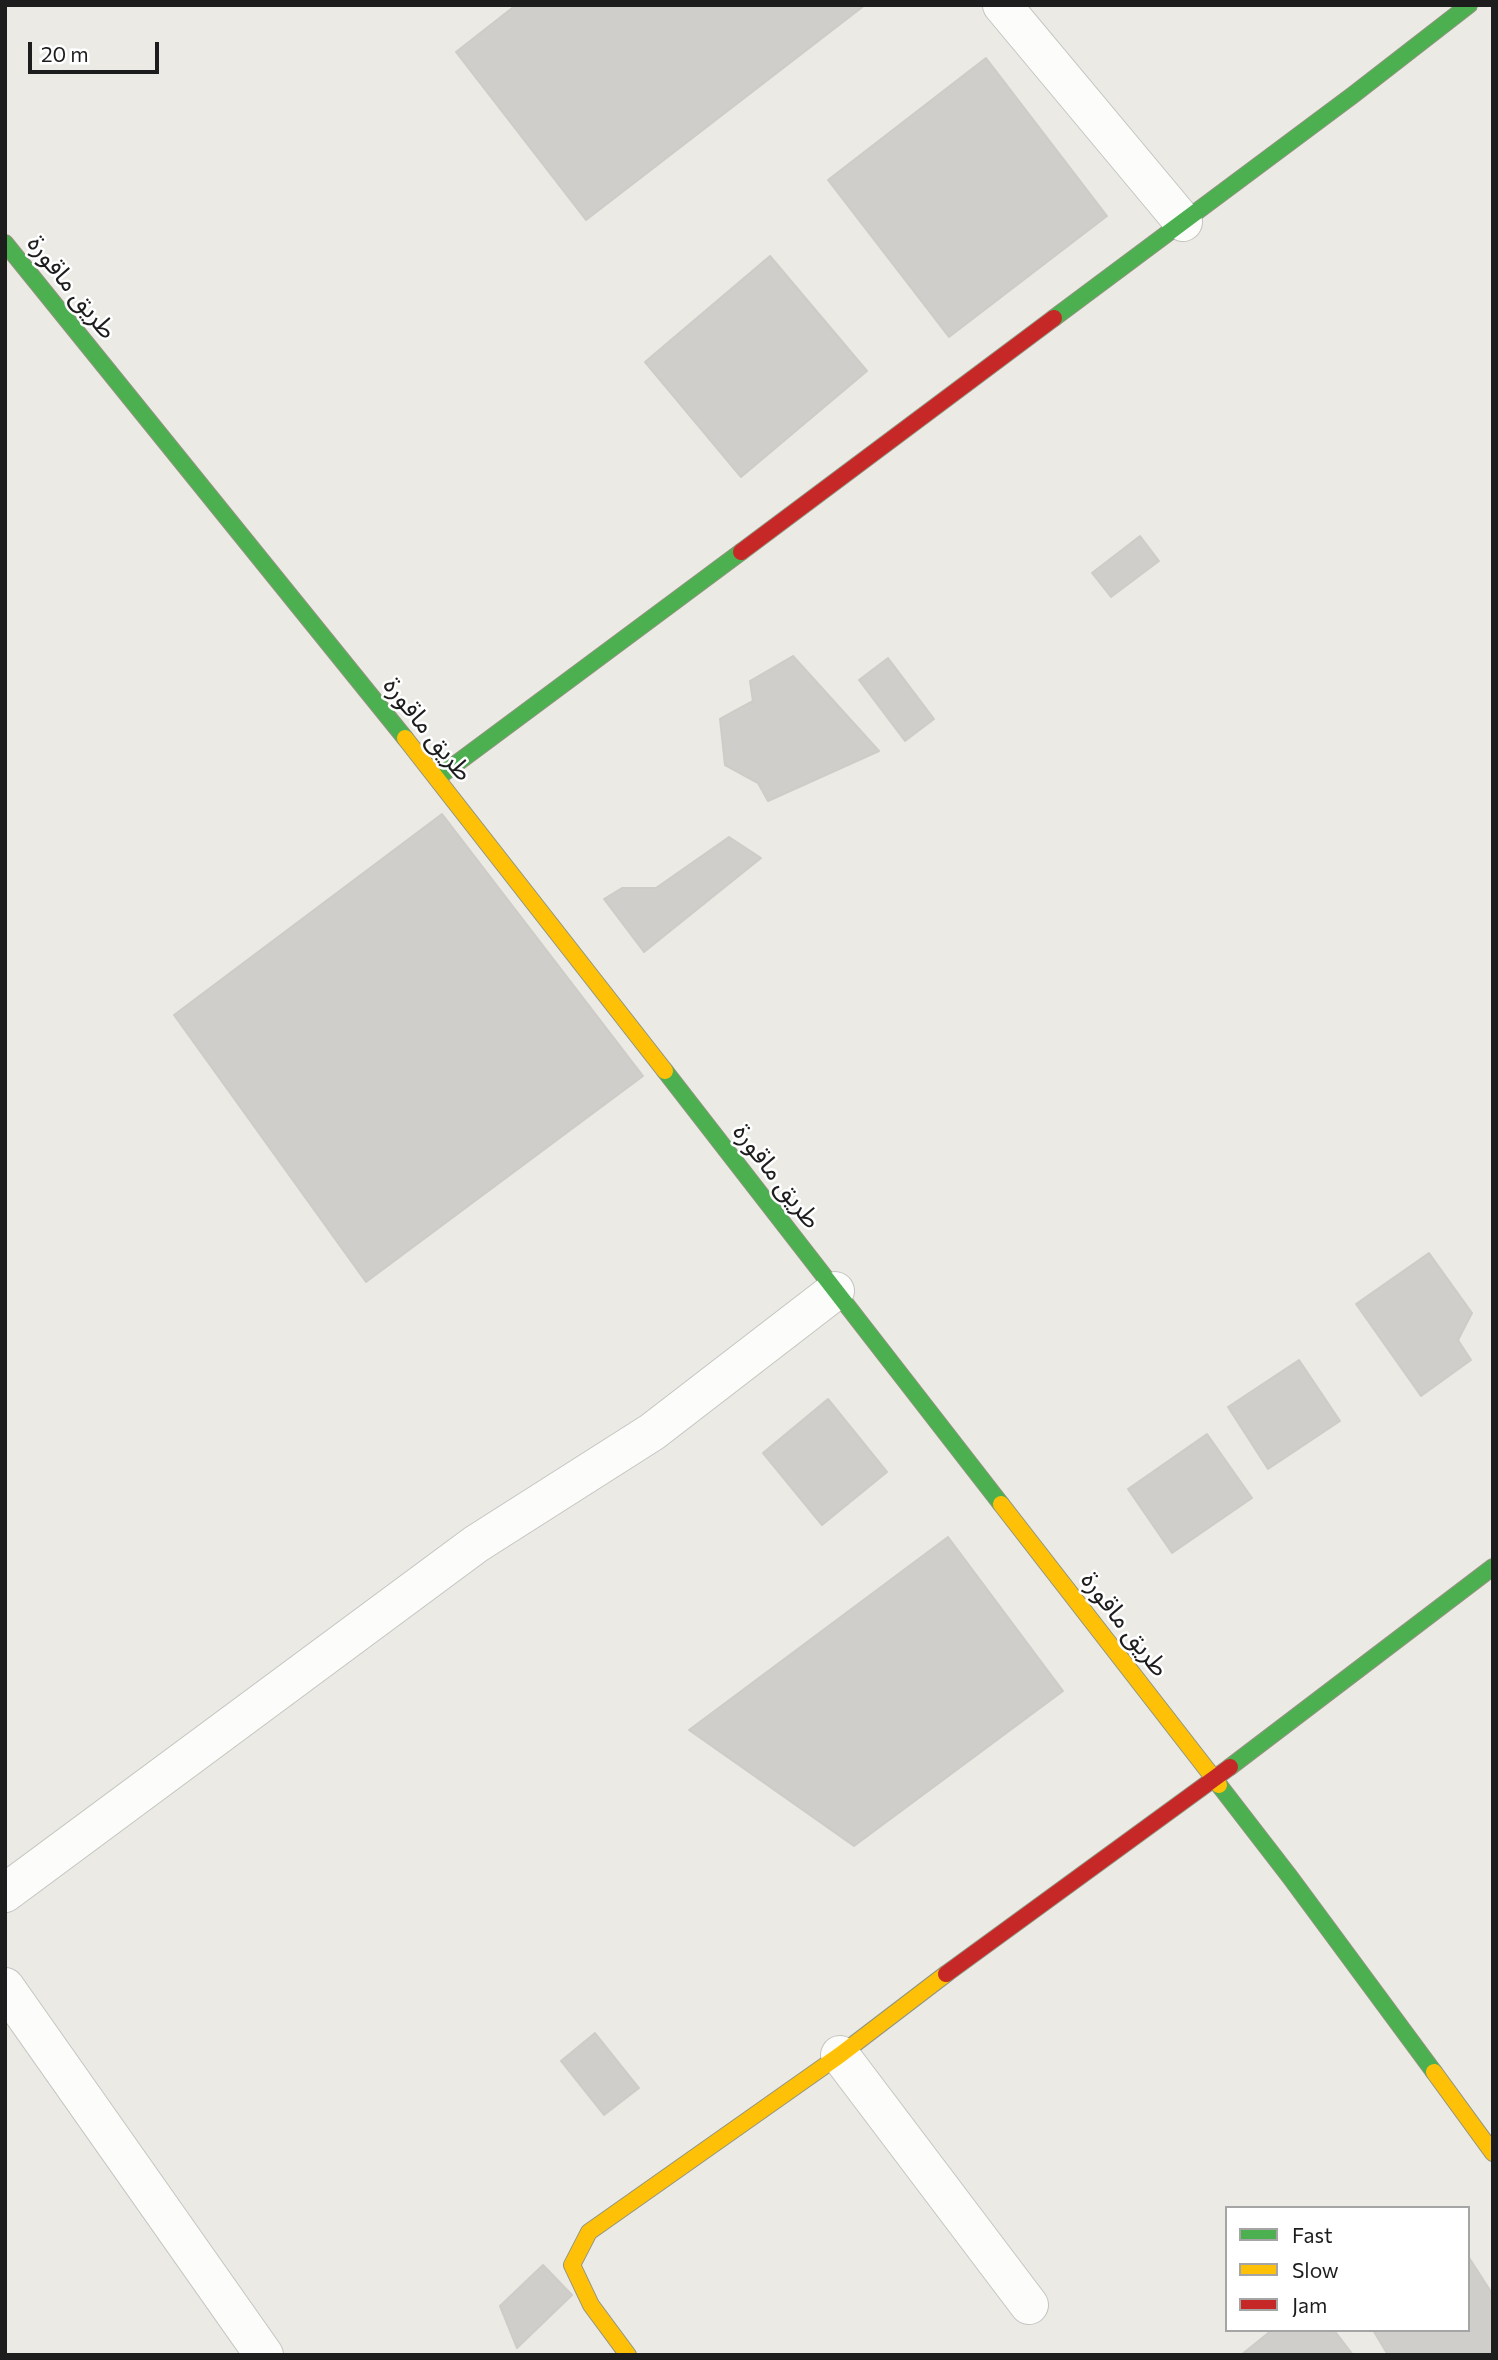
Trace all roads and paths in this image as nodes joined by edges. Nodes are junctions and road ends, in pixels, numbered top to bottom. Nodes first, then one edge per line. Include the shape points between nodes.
1 (1002, 5) edge
2 (1469, 5) edge
3 (1183, 222) junction
4 (5, 243) edge
5 (437, 778) junction
6 (835, 1291) junction
7 (1493, 1567) edge
8 (1214, 1779) junction
9 (5, 1893) edge
10 (5, 1987) edge
11 (840, 2055) junction
12 (1493, 2152) edge
13 (1029, 2305) dead end
14 (264, 2355) edge
15 (628, 2355) edge

1 - 3 street
2 - 3 street
3 - 5 street
4 - 5 street, طريق ماقورة
5 - 6 street, طريق ماقورة
6 - 8 street, طريق ماقورة
6 - 9 street via 652,1432 476,1544
7 - 8 street
8 - 11 street
8 - 12 street, طريق ماقورة
10 - 14 street
11 - 13 street
11 - 15 street via 589,2232 572,2265 592,2305

